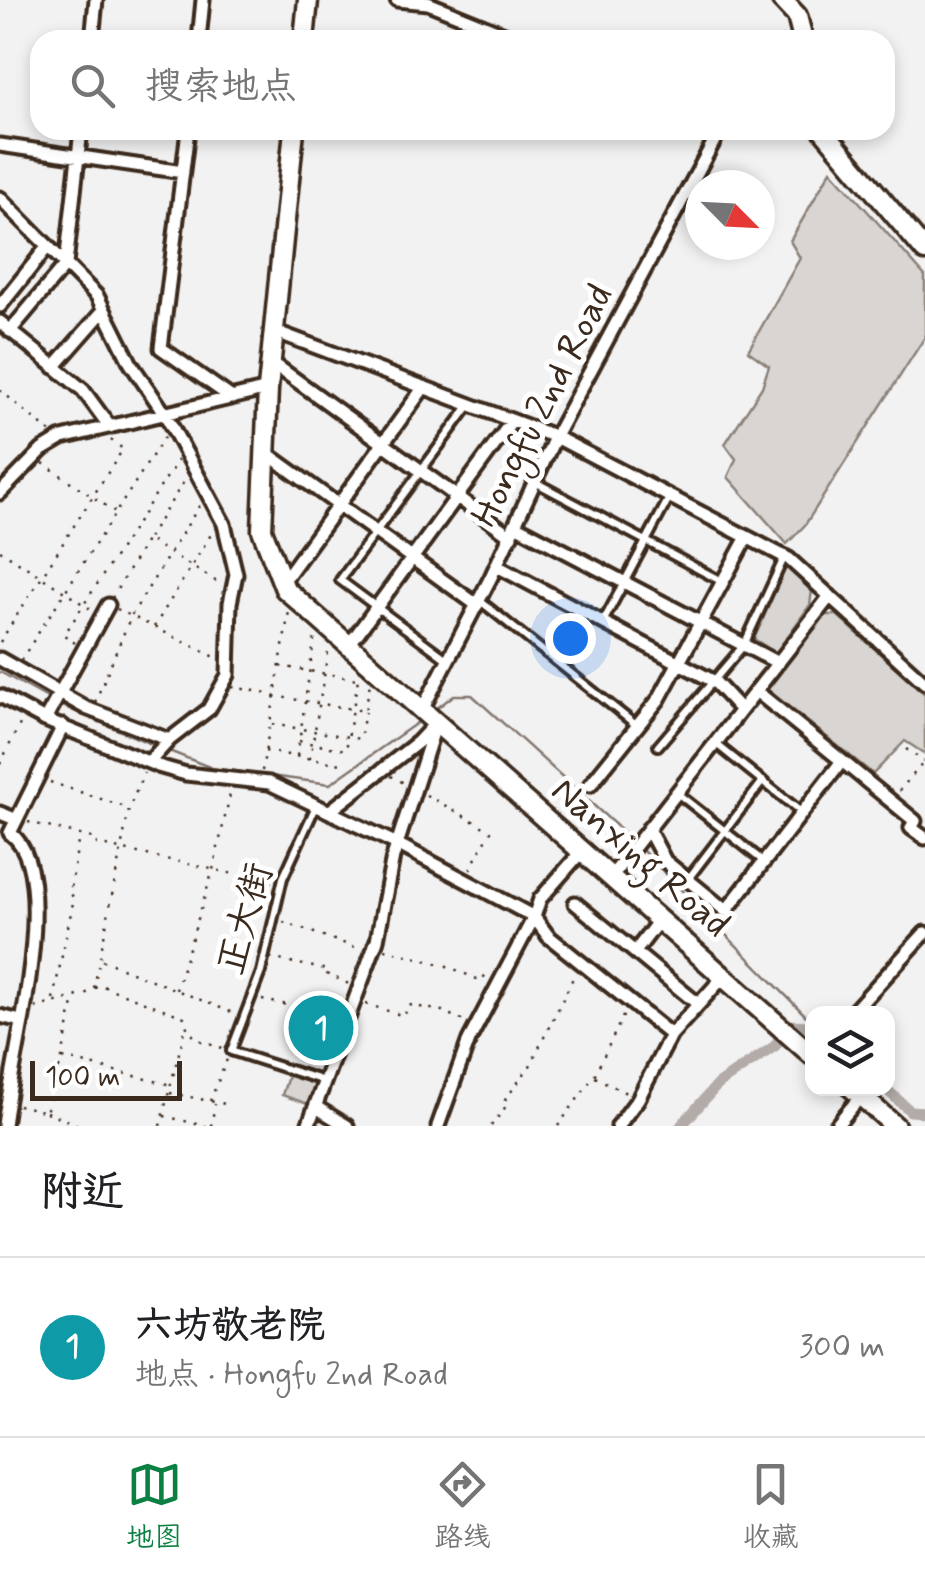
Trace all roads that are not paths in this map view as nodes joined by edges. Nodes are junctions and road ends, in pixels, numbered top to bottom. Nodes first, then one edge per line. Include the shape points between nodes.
1 (96, 0) edge
2 (204, 0) edge
3 (308, 0) edge
4 (397, 0) edge
5 (782, 0) edge
6 (93, 30) edge
7 (200, 30) edge
8 (305, 30) edge
9 (495, 30) edge
10 (801, 30) edge
11 (81, 140) edge
12 (187, 140) edge
13 (293, 140) edge
14 (715, 140) edge
15 (831, 140) edge
16 (0, 144) edge
17 (78, 158) junction
18 (182, 172) junction
19 (0, 198) edge
20 (48, 246) junction
21 (925, 251) edge
22 (66, 264) junction
23 (2, 298) edge
24 (104, 310) junction
25 (5, 326) edge
26 (274, 331) junction
27 (271, 362) junction
28 (54, 367) junction
29 (424, 387) junction
30 (268, 389) junction
31 (232, 398) junction
32 (470, 404) junction
33 (168, 420) junction
34 (512, 421) junction
35 (104, 428) junction
36 (556, 437) junction
37 (384, 444) junction
38 (266, 452) junction
39 (420, 470) junction
40 (535, 482) junction
41 (1, 488) edge
42 (669, 496) junction
43 (458, 498) junction
44 (340, 506) junction
45 (513, 530) junction
46 (376, 532) junction
47 (747, 537) junction
48 (646, 541) junction
49 (784, 557) junction
50 (413, 559) junction
51 (496, 566) junction
52 (722, 581) junction
53 (624, 583) junction
54 (287, 588) junction
55 (830, 596) junction
56 (478, 602) junction
57 (377, 608) junction
58 (104, 610) road end
59 (603, 622) junction
60 (700, 622) junction
61 (744, 645) junction
62 (361, 656) junction
63 (0, 659) edge
64 (448, 660) junction
65 (678, 662) junction
66 (778, 663) junction
67 (714, 682) junction
68 (925, 683) edge
69 (756, 691) junction
70 (60, 692) junction
71 (0, 696) edge
72 (741, 710) junction
73 (429, 716) junction
74 (45, 720) junction
75 (63, 726) junction
76 (637, 726) junction
77 (169, 740) junction
78 (716, 743) junction
79 (658, 746) dead end
80 (842, 760) junction
81 (149, 762) junction
82 (763, 781) junction
83 (590, 784) dead end
84 (677, 793) junction
85 (316, 805) junction
86 (925, 807) edge
87 (0, 812) edge
88 (330, 812) junction
89 (802, 812) junction
90 (15, 819) junction
91 (914, 821) junction
92 (648, 830) junction
93 (724, 830) junction
94 (925, 838) edge
95 (398, 844) junction
96 (582, 851) junction
97 (764, 862) junction
98 (611, 876) junction
99 (688, 880) junction
100 (575, 903) dead end
101 (534, 917) junction
102 (660, 919) junction
103 (925, 933) edge
104 (634, 952) junction
105 (724, 976) junction
106 (698, 1004) junction
107 (858, 1006) edge
108 (22, 1015) junction
109 (0, 1016) edge
110 (671, 1035) junction
111 (805, 1048) edge
112 (326, 1081) junction
113 (854, 1096) edge
114 (861, 1096) edge
115 (4, 1106) edge
116 (316, 1107) junction
117 (4, 1126) edge
118 (308, 1126) edge
119 (346, 1126) edge
120 (438, 1126) edge
121 (618, 1126) edge
122 (836, 1126) edge
123 (895, 1126) edge

1 - 6 street
2 - 7 street
3 - 8 main road
4 - 9 street via 428,3
5 - 10 main road via 798,16
11 - 17 street
12 - 18 street
13 - 26 main road
14 - 36 street, Hongfu 2nd Road
15 - 21 main road
16 - 17 street
17 - 18 street
17 - 22 street
18 - 31 street via 161,348
19 - 20 street
20 - 22 street
20 - 23 street
22 - 24 street
22 - 25 street
24 - 28 street
24 - 33 street
25 - 28 street
26 - 27 main road
26 - 29 street
27 - 30 main road
27 - 37 street
28 - 35 street via 83,390
29 - 32 street
29 - 37 street
30 - 31 street
30 - 38 main road
31 - 33 street
32 - 34 street
32 - 39 lane
33 - 35 street
33 - 77 street via 222,518 236,574 228,675 209,709
34 - 36 street
34 - 43 street
35 - 41 street via 60,440
36 - 40 street, Hongfu 2nd Road
36 - 42 street
37 - 39 street
37 - 44 street
38 - 44 street
38 - 54 main road via 262,530
39 - 43 street
39 - 46 lane
40 - 45 street, Hongfu 2nd Road
40 - 48 lane
42 - 47 street
42 - 48 lane
43 - 45 street
43 - 50 street
44 - 46 street
44 - 54 street
45 - 51 street, Hongfu 2nd Road
45 - 53 street
46 - 50 street
46 - 57 lane via 340,580
47 - 49 street
47 - 52 street
48 - 52 lane
48 - 53 lane
49 - 55 street
49 - 61 lane
50 - 56 street
50 - 57 street
51 - 56 street, Hongfu 2nd Road
51 - 59 street
52 - 60 street
53 - 59 lane
53 - 60 street
54 - 62 main road, Nanxing Road
55 - 66 street
55 - 68 street
56 - 64 street, Hongfu 2nd Road
56 - 76 lane
57 - 62 street
57 - 64 lane
58 - 70 street
59 - 65 street
60 - 61 street
60 - 65 street
61 - 66 street
61 - 67 lane
62 - 73 main road, Nanxing Road
63 - 70 street
64 - 73 street, Hongfu 2nd Road
65 - 67 street
65 - 76 street
66 - 69 street
67 - 72 street
67 - 79 lane
69 - 72 street
69 - 80 street
70 - 74 street
70 - 77 street
71 - 74 street
72 - 78 street
73 - 88 street via 418,742
73 - 95 street, Hongfu 2nd Road
73 - 96 main road, Nanxing Road
74 - 75 street
75 - 81 street
75 - 90 street
76 - 83 street
77 - 81 street
78 - 82 lane
78 - 84 street
80 - 89 street
80 - 91 street
81 - 85 street via 186,774 269,783
82 - 89 lane
82 - 93 lane
84 - 92 street
84 - 93 lane
85 - 88 street
85 - 112 lane, 正大街 via 282,885 232,1051
86 - 91 street
87 - 90 street
88 - 95 street
89 - 97 street
90 - 108 street via 10,832 28,862 35,943
91 - 94 street via 911,828
92 - 98 street
92 - 99 street via 666,862
93 - 97 lane
93 - 99 lane
95 - 101 street
95 - 112 street, Hongfu 2nd Road via 374,949
96 - 98 main road, Nanxing Road
96 - 101 street via 540,899
97 - 99 street via 726,912
98 - 102 main road, Nanxing Road
100 - 104 street
101 - 110 street via 548,936
101 - 120 street via 476,1026
102 - 104 street
102 - 105 main road, Nanxing Road
103 - 107 street
104 - 106 street
105 - 106 street
105 - 111 main road, Nanxing Road
106 - 110 street
108 - 109 street
108 - 115 street
110 - 121 street
112 - 116 street, Hongfu 2nd Road
113 - 122 street
114 - 123 main road
115 - 117 street
116 - 118 street, Hongfu 2nd Road
116 - 119 street

